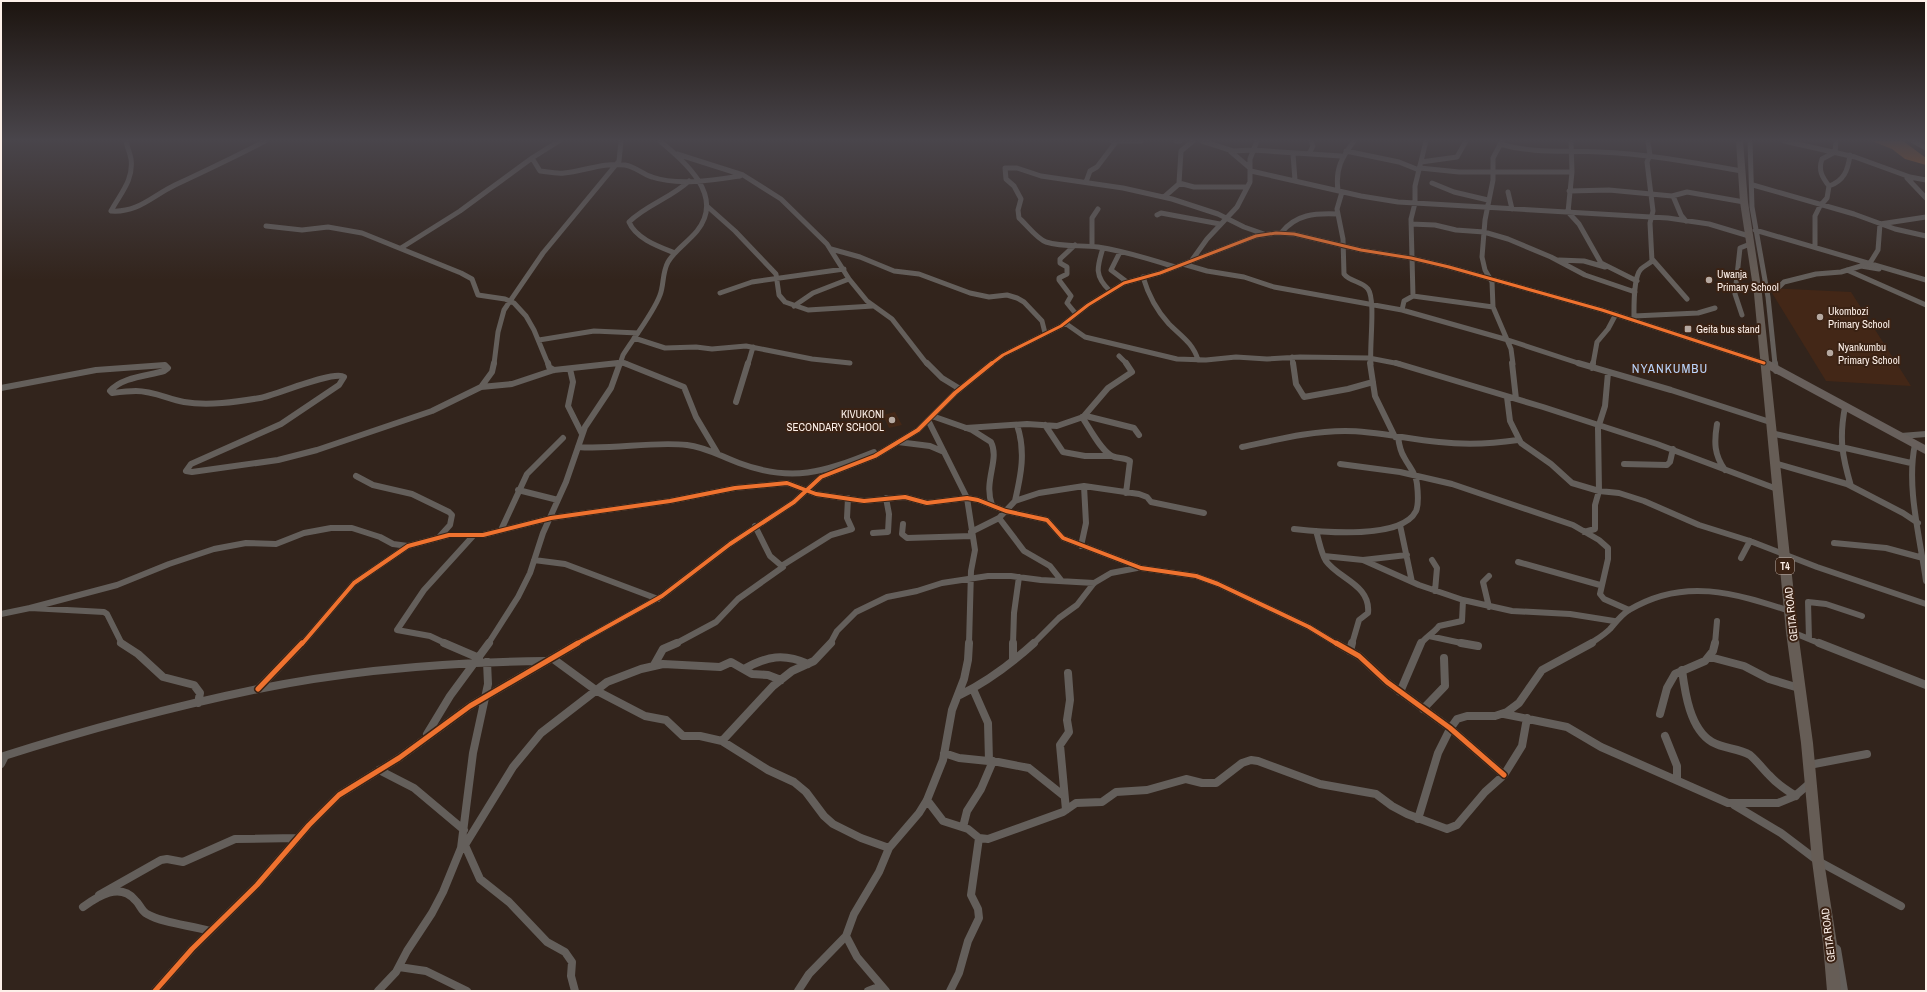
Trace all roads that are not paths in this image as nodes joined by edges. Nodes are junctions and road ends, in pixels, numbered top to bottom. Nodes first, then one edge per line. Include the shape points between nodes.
1 (126, 187) edge
2 (171, 187) edge
3 (492, 187) edge
4 (598, 187) edge
5 (682, 187) edge
6 (701, 187) edge
7 (763, 187) edge
8 (1015, 187) edge
9 (1119, 187) edge
10 (1176, 187) edge
11 (1247, 187) edge
12 (1325, 187) edge
13 (1339, 187) edge
14 (1415, 187) edge
15 (1442, 187) edge
16 (1490, 187) edge
17 (1570, 187) edge
18 (1650, 187) edge
19 (1743, 187) edge
20 (1753, 187) edge
21 (1760, 187) edge
22 (1829, 187) edge
23 (1916, 187) edge
24 (1340, 191) junction
25 (1569, 191) junction
26 (1508, 192) dead end
27 (1651, 194) junction
28 (1673, 196) junction
29 (1164, 197) junction
30 (1926, 198) edge
31 (1488, 200) junction
32 (1744, 202) junction
33 (1415, 203) junction
34 (1488, 206) junction
35 (1820, 206) junction
36 (708, 207) junction
37 (1098, 209) dead end
38 (1512, 209) junction
39 (1568, 212) junction
40 (1338, 214) junction
41 (1157, 215) dead end
42 (1652, 216) junction
43 (1227, 217) junction
44 (1926, 217) edge
45 (1686, 221) junction
46 (1220, 224) junction
47 (1411, 224) junction
48 (1880, 224) junction
49 (266, 226) dead end
50 (1484, 232) junction
51 (1281, 233) junction
52 (1264, 234) junction
53 (1751, 235) junction
54 (1926, 236) edge
55 (1075, 245) junction
56 (1092, 246) junction
57 (1343, 246) junction
58 (1815, 247) junction
59 (401, 248) junction
60 (1102, 248) junction
61 (831, 249) junction
62 (1120, 252) junction
63 (675, 253) junction
64 (1411, 258) junction
65 (1652, 259) junction
66 (1192, 260) junction
67 (1557, 260) junction
68 (1870, 263) junction
69 (1183, 264) junction
70 (1175, 267) junction
71 (1607, 267) junction
72 (844, 269) junction
73 (1847, 270) junction
74 (1893, 270) junction
75 (1142, 277) junction
76 (1490, 278) junction
77 (777, 279) junction
78 (849, 279) junction
79 (1926, 280) edge
80 (1637, 281) junction
81 (1127, 282) junction
82 (1767, 290) junction
83 (1110, 291) junction
84 (1635, 292) junction
85 (720, 293) dead end
86 (1413, 296) junction
87 (1687, 299) dead end
88 (510, 300) junction
89 (1370, 305) junction
90 (1926, 305) edge
91 (794, 306) junction
92 (873, 306) junction
93 (1493, 306) junction
94 (1715, 308) dead end
95 (1402, 310) junction
96 (1076, 314) junction
97 (1616, 314) junction
98 (1742, 315) dead end
99 (1634, 318) junction
100 (1065, 323) junction
101 (1045, 333) junction
102 (636, 336) junction
103 (540, 340) junction
104 (1508, 340) junction
105 (753, 347) junction
106 (1119, 356) dead end
107 (1292, 357) junction
108 (1369, 358) junction
109 (1198, 360) junction
110 (619, 363) junction
111 (850, 363) dead end
112 (1764, 363) junction
113 (1592, 368) junction
114 (570, 369) junction
115 (554, 370) junction
116 (1776, 371) junction
117 (1608, 373) junction
118 (1373, 382) junction
119 (481, 387) junction
120 (1, 388) edge
121 (960, 390) junction
122 (1507, 397) junction
123 (1516, 399) junction
124 (736, 402) dead end
125 (1845, 407) junction
126 (1083, 417) junction
127 (930, 418) junction
128 (1716, 424) dead end
129 (1017, 425) junction
130 (1045, 425) junction
131 (1598, 425) junction
132 (966, 428) junction
133 (1771, 428) junction
134 (582, 434) junction
135 (1926, 434) edge
136 (1139, 435) dead end
137 (1901, 436) junction
138 (1396, 437) junction
139 (562, 438) dead end
140 (1518, 440) junction
141 (894, 444) junction
142 (1915, 444) junction
143 (1242, 447) dead end
144 (578, 448) junction
145 (1841, 448) junction
146 (1673, 449) junction
147 (1926, 450) edge
148 (944, 452) junction
149 (718, 454) junction
150 (1112, 456) junction
151 (1774, 462) junction
152 (1911, 463) junction
153 (1340, 464) dead end
154 (1624, 464) dead end
155 (1726, 471) junction
156 (356, 476) dead end
157 (1416, 476) junction
158 (1084, 486) junction
159 (1851, 486) junction
160 (1777, 489) junction
161 (518, 490) junction
162 (808, 490) junction
163 (1599, 491) junction
164 (1126, 493) junction
165 (848, 498) junction
166 (886, 498) junction
167 (967, 498) junction
168 (558, 500) junction
169 (1015, 501) junction
170 (992, 505) junction
171 (1006, 511) junction
172 (1204, 513) dead end
173 (551, 518) junction
174 (999, 518) junction
175 (1918, 523) junction
176 (902, 524) dead end
177 (1400, 525) junction
178 (755, 526) junction
179 (1294, 529) dead end
180 (502, 530) junction
181 (1316, 531) junction
182 (1584, 532) junction
183 (873, 533) dead end
184 (1923, 533) edge
185 (971, 534) junction
186 (440, 536) junction
187 (473, 536) junction
188 (1750, 541) junction
189 (1834, 542) dead end
190 (408, 546) junction
191 (1081, 546) junction
192 (1407, 555) junction
193 (1784, 555) junction
194 (1324, 556) junction
195 (1741, 558) dead end
196 (1923, 558) junction
197 (534, 560) junction
198 (1362, 560) junction
199 (1432, 560) dead end
200 (1518, 562) dead end
201 (783, 565) junction
202 (1141, 568) junction
203 (1489, 576) dead end
204 (1019, 577) junction
205 (972, 580) junction
206 (1061, 580) junction
207 (1926, 581) edge
208 (1094, 582) junction
209 (1412, 582) junction
210 (1600, 584) junction
211 (1435, 591) junction
212 (658, 599) junction
213 (1463, 600) junction
214 (1926, 604) edge
215 (1489, 607) junction
216 (30, 608) junction
217 (1629, 610) junction
218 (1790, 611) junction
219 (1, 614) edge
220 (1862, 616) dead end
221 (1717, 621) dead end
222 (1614, 622) junction
223 (1792, 632) junction
224 (1429, 636) junction
225 (1809, 639) junction
226 (1478, 646) dead end
227 (1350, 651) junction
228 (1710, 657) junction
229 (1444, 658) dead end
230 (550, 659) junction
231 (477, 660) junction
232 (1013, 660) junction
233 (487, 662) junction
234 (808, 664) junction
235 (654, 666) junction
236 (744, 669) junction
237 (1682, 670) junction
238 (1068, 673) dead end
239 (781, 680) junction
240 (1926, 685) edge
241 (1799, 688) junction
242 (258, 689) junction
243 (973, 689) junction
244 (597, 691) junction
245 (1400, 692) junction
246 (958, 696) junction
247 (486, 697) junction
248 (198, 702) junction
249 (1423, 709) junction
250 (1504, 714) junction
251 (1660, 714) dead end
252 (1527, 718) junction
253 (1450, 728) junction
254 (1665, 736) dead end
255 (424, 739) junction
256 (722, 741) junction
257 (944, 753) junction
258 (1867, 754) dead end
259 (3, 756) edge
260 (991, 761) junction
261 (1, 764) edge
262 (1809, 764) junction
263 (379, 770) junction
264 (1504, 774) junction
265 (1677, 780) junction
266 (1811, 782) junction
267 (1064, 796) junction
268 (1796, 796) junction
269 (927, 800) junction
270 (1732, 804) junction
271 (1066, 810) junction
272 (1418, 819) junction
273 (962, 827) junction
274 (464, 830) junction
275 (297, 838) junction
276 (979, 838) junction
277 (464, 842) junction
278 (889, 848) junction
279 (1818, 861) junction
280 (99, 895) junction
281 (1901, 906) dead end
282 (83, 907) dead end
283 (210, 931) junction
284 (846, 936) junction
285 (1830, 944) junction
286 (399, 967) junction
287 (884, 989) edge
288 (155, 991) edge
289 (378, 991) edge
290 (467, 991) edge
291 (575, 991) edge
292 (798, 991) edge
293 (868, 991) edge
294 (950, 991) edge
295 (1834, 991) edge
296 (1844, 991) edge

1 - 2 street via 111,211 135,208
3 - 59 street
4 - 88 street via 543,253
5 - 63 street via 629,222 635,231 656,245
6 - 36 street
7 - 61 street via 781,199
8 - 55 street via 1021,199 1018,213 1020,220 1040,239 1055,244
9 - 29 street
10 - 29 street
11 - 43 street via 1237,207
12 - 24 street
13 - 24 street
14 - 33 street
15 - 31 street
16 - 31 street
17 - 25 street
18 - 27 street
19 - 32 highway, GEITA ROAD / T4
20 - 53 street
21 - 35 street
22 - 35 street via 1827,198
23 - 30 street
24 - 33 street via 1383,200
24 - 40 street
25 - 27 street via 1609,190
25 - 39 street
26 - 38 street
27 - 28 street
27 - 42 street
28 - 32 street via 1687,192
28 - 45 street
29 - 43 street
31 - 34 street
32 - 53 highway, GEITA ROAD / T4
33 - 34 street
33 - 47 street
34 - 38 street
34 - 50 street
35 - 48 street
35 - 58 street via 1815,216
36 - 63 street via 706,217 699,228
36 - 77 street via 764,261 776,274
37 - 56 street via 1092,218
38 - 39 street
39 - 42 street
39 - 71 street via 1579,224 1600,261
40 - 51 street via 1318,213 1302,216 1291,222
40 - 57 street
41 - 46 street via 1168,214
42 - 45 street
42 - 65 street
43 - 46 street
43 - 52 street via 1244,228
44 - 48 street
45 - 53 street
46 - 66 street
47 - 50 street via 1434,224 1456,230
47 - 64 street
48 - 54 street
48 - 68 street via 1878,250
49 - 59 street via 302,230 328,227 349,230
50 - 67 street via 1508,239
50 - 76 street via 1483,264
51 - 52 street
51 - 57 street via 1304,235
52 - 66 street
53 - 58 street
53 - 82 street
53 - 98 street via 1740,248 1737,288 1734,292
53 - 112 highway, GEITA ROAD / T4
55 - 56 street
55 - 96 street via 1060,259 1060,263 1068,270 1059,280 1071,296 1068,303
56 - 60 street
57 - 64 street
57 - 89 street via 1345,276 1366,287
58 - 68 street
59 - 88 street via 446,265 468,277 474,282 477,293 481,296
60 - 62 street
60 - 83 street via 1098,272 1101,282
61 - 72 street
61 - 101 street via 860,257 894,271 919,274 970,293 989,298 1007,295 1017,298 1042,321
62 - 70 street
62 - 81 street via 1111,270
63 - 102 street via 664,271 661,294
64 - 76 street
64 - 86 street
65 - 80 street via 1652,263 1639,271
65 - 87 street
66 - 69 street
67 - 71 street via 1584,261
67 - 84 street via 1585,275
68 - 74 street
69 - 70 street
69 - 89 street via 1244,277 1274,287
70 - 75 street
71 - 80 street
72 - 77 street
72 - 78 street
73 - 74 street via 1861,266
73 - 82 street via 1788,280 1780,284 1778,289
73 - 90 street
74 - 79 street
75 - 81 street
75 - 109 street via 1155,305 1165,319 1189,341
76 - 93 street via 1493,284
76 - 97 street
77 - 85 street via 745,283
77 - 91 street via 780,297
78 - 91 street via 808,295
78 - 92 street
80 - 84 street
81 - 83 street
82 - 116 street
83 - 96 street
84 - 99 street
86 - 93 street
86 - 95 street via 1404,301
88 - 103 street via 525,314
88 - 119 street via 501,318 492,372
89 - 95 street
89 - 108 street
91 - 92 street via 808,310
92 - 121 street via 892,319 927,364
93 - 104 street
94 - 99 street via 1698,313
95 - 104 street
96 - 100 street
97 - 99 street
97 - 113 street via 1597,342
99 - 112 street
100 - 101 street
100 - 109 street via 1082,336 1114,345 1163,357
101 - 121 street via 1007,352
102 - 103 street via 594,331
102 - 105 street via 655,346 669,349
102 - 110 street
103 - 115 street via 549,367
104 - 113 street
104 - 123 street
105 - 111 street via 812,359
105 - 124 street
106 - 126 street via 1132,372 1108,388
107 - 108 street
107 - 109 street
107 - 118 street via 1295,378 1304,397
108 - 118 street
108 - 122 street via 1398,363
110 - 114 street
110 - 134 street via 612,388
110 - 149 street via 684,387 696,418
112 - 116 main road
112 - 133 highway, GEITA ROAD / T4
113 - 117 street
114 - 115 street
114 - 134 street via 573,382 568,406
115 - 119 street via 512,384
116 - 125 main road
117 - 131 street via 1605,406
117 - 133 street via 1672,390
118 - 138 street via 1375,396
119 - 120 street via 432,411 317,450 278,460 192,472 186,471 191,464 281,424 339,386 344,377 327,376 278,394 259,398 206,404 184,402 137,391 110,391 122,383 164,372 168,368 165,365 96,370
121 - 127 street
122 - 123 street
122 - 140 street via 1510,421
123 - 131 street
125 - 137 main road
125 - 145 street via 1839,436
126 - 130 street via 1062,426
126 - 136 street via 1134,428
126 - 150 street via 1102,448
127 - 132 street
127 - 141 street via 918,430
127 - 148 street
128 - 155 street via 1714,448 1719,462
129 - 130 street
129 - 132 street
129 - 169 street via 1022,435 1023,457
130 - 150 street via 1063,452 1085,456
131 - 146 street
131 - 163 street
132 - 170 street via 985,437 993,445 994,458 987,484
133 - 145 street
133 - 151 highway, GEITA ROAD / T4
134 - 144 street
135 - 137 street
137 - 142 main road
138 - 140 street via 1456,443
138 - 143 street via 1360,432 1324,432 1298,434
138 - 157 street via 1403,456
139 - 161 street via 528,472
140 - 163 street via 1525,448 1552,464 1572,483
141 - 148 street via 930,446
141 - 149 street via 817,472 801,474 757,469
141 - 162 street via 871,458 826,475
142 - 147 main road
142 - 152 street
144 - 149 street via 683,445 695,446
144 - 168 street
145 - 152 street
145 - 159 street
146 - 154 street via 1667,465
146 - 155 street
148 - 167 street
150 - 164 street via 1130,461
151 - 159 street
151 - 160 highway, GEITA ROAD / T4
152 - 175 street via 1913,499
153 - 157 street
155 - 160 street
156 - 186 street via 370,484 406,492 450,512 450,525
157 - 177 street via 1417,508 1410,518
157 - 182 street via 1435,479 1529,508
158 - 164 street
158 - 169 street via 1039,493
158 - 191 street via 1086,523
159 - 175 street
160 - 193 highway, GEITA ROAD / T4
161 - 168 street
161 - 180 street
162 - 165 street via 818,495
162 - 173 street via 787,483 769,484 643,506
162 - 178 street via 794,502
163 - 182 street via 1595,505 1595,530
163 - 188 street via 1628,496 1699,525
164 - 172 street via 1144,496 1149,501 1160,504
165 - 166 street via 864,501
165 - 201 street via 847,518 852,529 831,535
166 - 167 street via 908,497 926,503
166 - 183 street via 889,514 888,532
167 - 170 street
167 - 185 street
168 - 173 street
169 - 171 street
170 - 171 street
171 - 174 street
171 - 191 street via 1047,520 1063,538
173 - 180 street
173 - 197 street
174 - 185 street
174 - 206 street via 1024,551 1050,566
175 - 184 street
176 - 185 street via 902,534 907,538
177 - 181 street via 1360,532
177 - 192 street
178 - 201 street via 770,556
178 - 212 street
179 - 181 street
180 - 187 street
181 - 194 street
182 - 210 street via 1608,548 1608,558
184 - 196 street
185 - 205 street via 975,554 971,571
186 - 187 street
186 - 190 street
187 - 231 street via 424,590 397,630 430,636
188 - 193 street
188 - 195 street
189 - 196 street via 1886,548
190 - 216 street via 393,544 352,528 331,528 304,533 276,544 246,543 214,549 117,585
190 - 242 street via 354,583 289,658
191 - 202 street
192 - 198 street
192 - 209 street
193 - 214 street
193 - 218 highway, GEITA ROAD / T4
194 - 198 street
194 - 227 street via 1334,569 1360,588 1369,606 1368,614 1360,620
196 - 207 street
197 - 212 street via 565,564
197 - 231 street via 512,608
198 - 209 street
199 - 211 street via 1437,568
200 - 210 street
201 - 235 street via 775,574 738,599 716,622 664,649
202 - 208 street via 1111,573
202 - 227 street via 1196,576 1218,584 1309,627
203 - 215 street via 1483,582
204 - 205 street via 988,576
204 - 206 street
204 - 232 street via 1014,613
205 - 234 street via 947,582 894,595 860,610 837,632 814,661
205 - 246 street via 968,660
206 - 208 street
208 - 232 street via 1077,605
209 - 211 street
210 - 217 street via 1600,594 1604,599
211 - 213 street
212 - 230 street
213 - 215 street
213 - 224 street via 1462,621 1439,626
215 - 222 street via 1544,614 1570,614
216 - 219 street
216 - 248 street via 104,612 122,644 138,654 163,677 194,684 200,693
217 - 218 street via 1665,593 1699,590 1724,592
217 - 222 street
218 - 223 highway, GEITA ROAD / T4
220 - 225 street via 1811,600 1808,602
221 - 228 street via 1715,650
222 - 250 street via 1606,632 1542,670 1519,702
223 - 225 street
223 - 241 highway, GEITA ROAD / T4
224 - 226 street
224 - 245 street via 1422,640
225 - 240 street
227 - 245 street via 1367,661
228 - 237 street
228 - 241 street via 1744,666 1769,679
229 - 249 street via 1445,686
230 - 233 street
230 - 244 street
230 - 247 street
231 - 233 street
231 - 242 street
231 - 255 street via 450,696
232 - 243 street
233 - 247 street
234 - 236 street via 799,659 784,657 756,662
234 - 239 street
235 - 236 street via 668,664 720,667 731,662
235 - 244 street via 620,676 607,682
236 - 239 street via 752,674 768,675
237 - 251 street via 1672,678
237 - 268 street via 1684,689 1692,715 1707,739 1750,756 1774,780
238 - 267 street via 1069,732 1060,745
239 - 256 street
241 - 262 highway, GEITA ROAD / T4
242 - 248 street
243 - 246 street
243 - 260 street via 988,723
244 - 256 street via 645,716 666,720 684,736
244 - 277 street via 541,733 512,767
245 - 249 street
246 - 257 street via 950,715
247 - 255 street
247 - 274 street via 470,770
248 - 259 street via 80,732
249 - 253 street
250 - 252 street
250 - 253 street via 1460,717
252 - 264 street via 1522,746
252 - 265 street via 1567,727 1600,747
253 - 264 street
253 - 272 street via 1427,783
254 - 265 street via 1677,766
255 - 263 street
256 - 278 street via 768,770 794,782 833,824
257 - 260 street via 959,758
257 - 269 street
258 - 262 street
259 - 261 street
260 - 267 street via 1029,768
260 - 273 street via 981,789 967,811
262 - 266 highway, GEITA ROAD / T4
263 - 274 street via 418,791
263 - 275 street via 339,795
264 - 272 street via 1453,828 1440,828
265 - 270 street
266 - 268 street
266 - 279 highway, GEITA ROAD / T4
267 - 271 street
268 - 270 street via 1778,803
269 - 273 street via 943,821
269 - 278 street
270 - 279 street via 1781,832
271 - 272 street via 1076,803 1102,802 1116,792 1147,790 1186,779 1202,784 1216,783 1242,763 1251,760 1320,784 1376,794 1392,806
271 - 276 street via 994,838
273 - 276 street via 971,830
274 - 277 street
275 - 280 street via 235,839 183,862 161,860
275 - 283 street via 245,898
276 - 294 street via 971,895 979,914
277 - 286 street via 443,892
277 - 291 street via 483,882 516,908 547,942 565,952 572,962 571,976
278 - 284 street via 854,914
279 - 281 street
279 - 285 highway, GEITA ROAD / T4
280 - 282 street
280 - 283 street via 124,891 136,900 146,914
283 - 288 street
284 - 287 street via 857,957
284 - 292 street via 809,974
285 - 295 highway, GEITA ROAD / T4
285 - 296 street via 1838,949
286 - 289 street
286 - 290 street via 415,968 439,976
287 - 293 street

